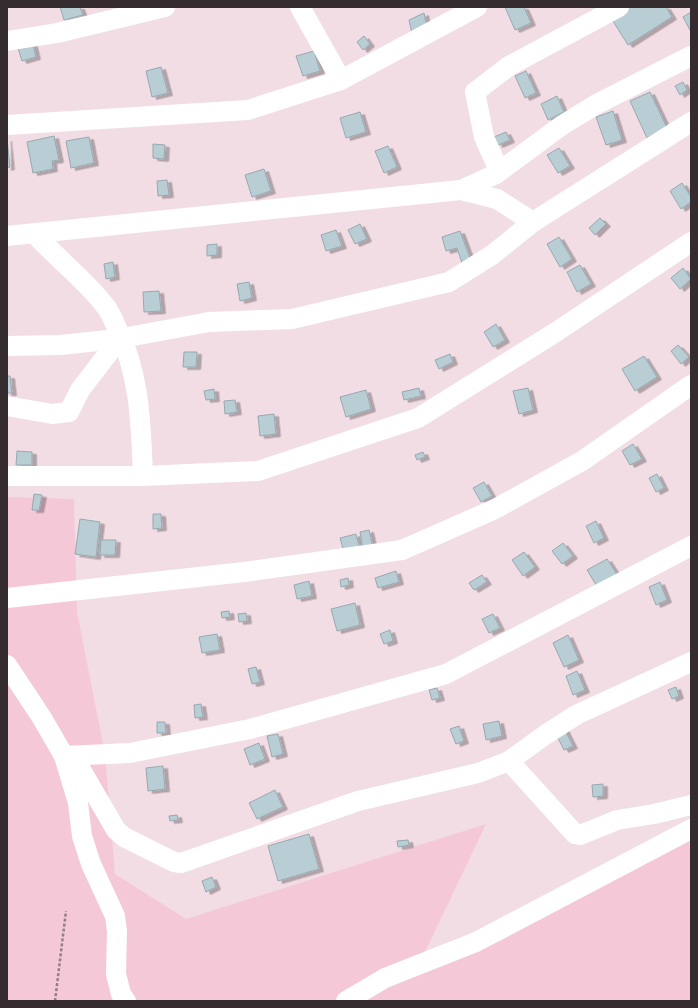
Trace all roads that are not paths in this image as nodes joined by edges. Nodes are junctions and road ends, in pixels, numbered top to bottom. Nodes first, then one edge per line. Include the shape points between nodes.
1 (165, 7) edge
2 (300, 7) edge
3 (477, 7) edge
4 (619, 7) edge
5 (7, 41) edge
6 (691, 56) edge
7 (341, 80) junction
8 (691, 122) edge
9 (7, 124) edge
10 (496, 174) junction
11 (461, 190) junction
12 (533, 222) junction
13 (34, 233) junction
14 (7, 236) edge
15 (691, 242) edge
16 (120, 338) junction
17 (7, 346) edge
18 (691, 385) edge
19 (7, 406) edge
20 (7, 476) edge
21 (144, 476) junction
22 (691, 546) edge
23 (7, 598) edge
24 (691, 662) edge
25 (7, 665) edge
26 (69, 756) junction
27 (510, 761) junction
28 (691, 804) edge
29 (691, 829) edge
30 (126, 1001) edge
31 (346, 1001) edge

1 - 5 street via 57,34
2 - 7 street
3 - 7 street
4 - 10 street via 509,66 475,92 484,137 496,164
6 - 10 street via 595,105 561,126
7 - 9 street via 248,110
8 - 12 street
10 - 11 street
11 - 12 street via 497,199
11 - 13 street
12 - 16 street via 492,255 449,282 292,319 209,322
13 - 14 street
13 - 16 street via 107,308
15 - 21 street via 556,332 418,418 258,471
16 - 17 street via 60,345
16 - 19 street via 80,390 69,412 52,414
16 - 21 street via 135,377
18 - 23 street via 582,461 495,509 402,550 244,572
20 - 21 street
22 - 26 street via 446,674 250,729 130,753
24 - 27 street via 576,715
25 - 26 street
26 - 27 street via 116,830 124,837 181,863 358,801 478,773
26 - 30 street via 82,836 91,864 115,916 116,974 121,994
27 - 28 street via 575,834 600,828 617,820
29 - 31 street via 476,942 384,978

